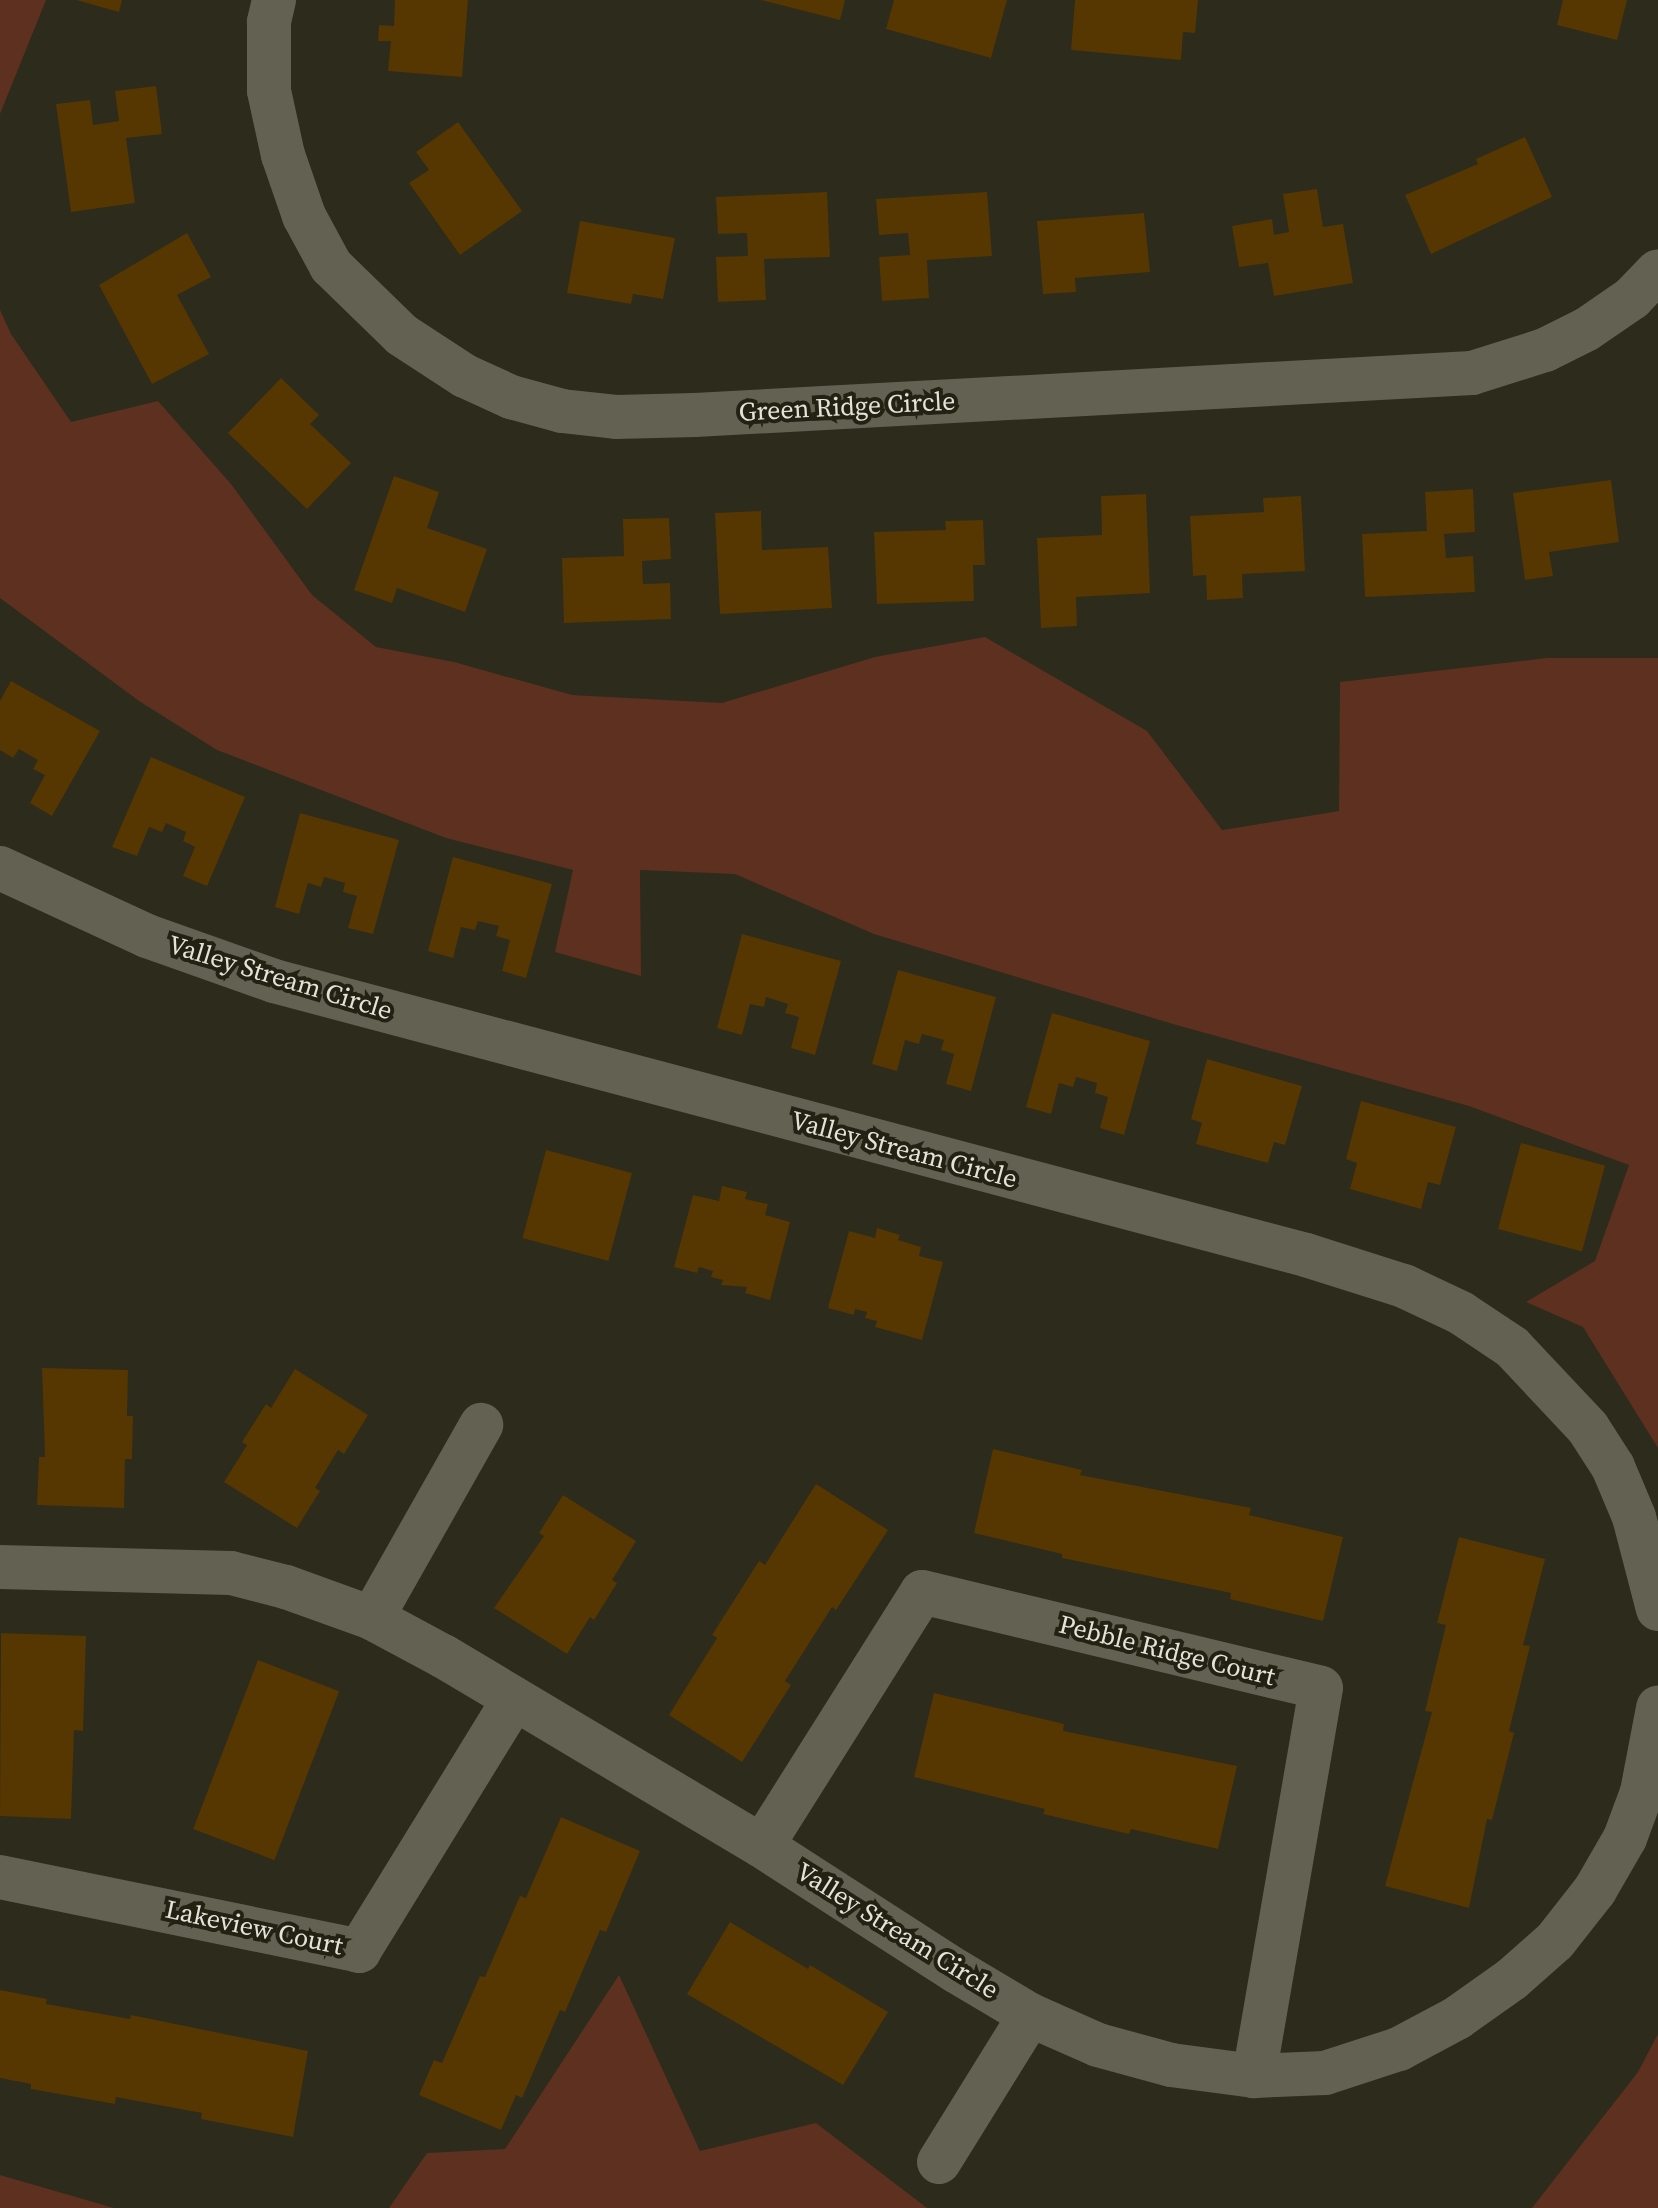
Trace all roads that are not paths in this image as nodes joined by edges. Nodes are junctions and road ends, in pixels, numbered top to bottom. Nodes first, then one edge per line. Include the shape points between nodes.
1 (274, 0) edge
2 (1658, 271) edge
3 (0, 868) edge
4 (481, 1425) dead end
5 (0, 1567) edge
6 (1658, 1609) edge
7 (372, 1618) junction
8 (514, 1699) junction
9 (1658, 1708) edge
10 (762, 1846) junction
11 (0, 1877) edge
12 (1030, 2015) junction
13 (1254, 2076) junction
14 (939, 2162) dead end

1 - 2 street, Green Ridge Circle via 269,91 304,216 331,266 402,335 465,376 511,397 562,411 616,417 695,415 1472,373 1545,350 1587,329 1632,298
3 - 6 street, Valley Stream Circle via 147,936 274,981 1306,1255 1404,1286 1461,1313 1512,1347 1588,1428 1613,1467 1634,1517
4 - 7 street
5 - 7 street, Valley Stream Circle via 231,1573
7 - 8 street, Valley Stream Circle
8 - 10 street, Valley Stream Circle
8 - 11 street, Lakeview Court via 359,1951
9 - 13 street, Valley Stream Circle via 1642,1792 1625,1838 1595,1890 1555,1941 1457,2018 1399,2049 1325,2073
10 - 12 street, Valley Stream Circle
10 - 13 street, Pebble Ridge Court via 922,1592 1321,1688
12 - 13 street, Valley Stream Circle via 1098,2045 1171,2065
12 - 14 street

